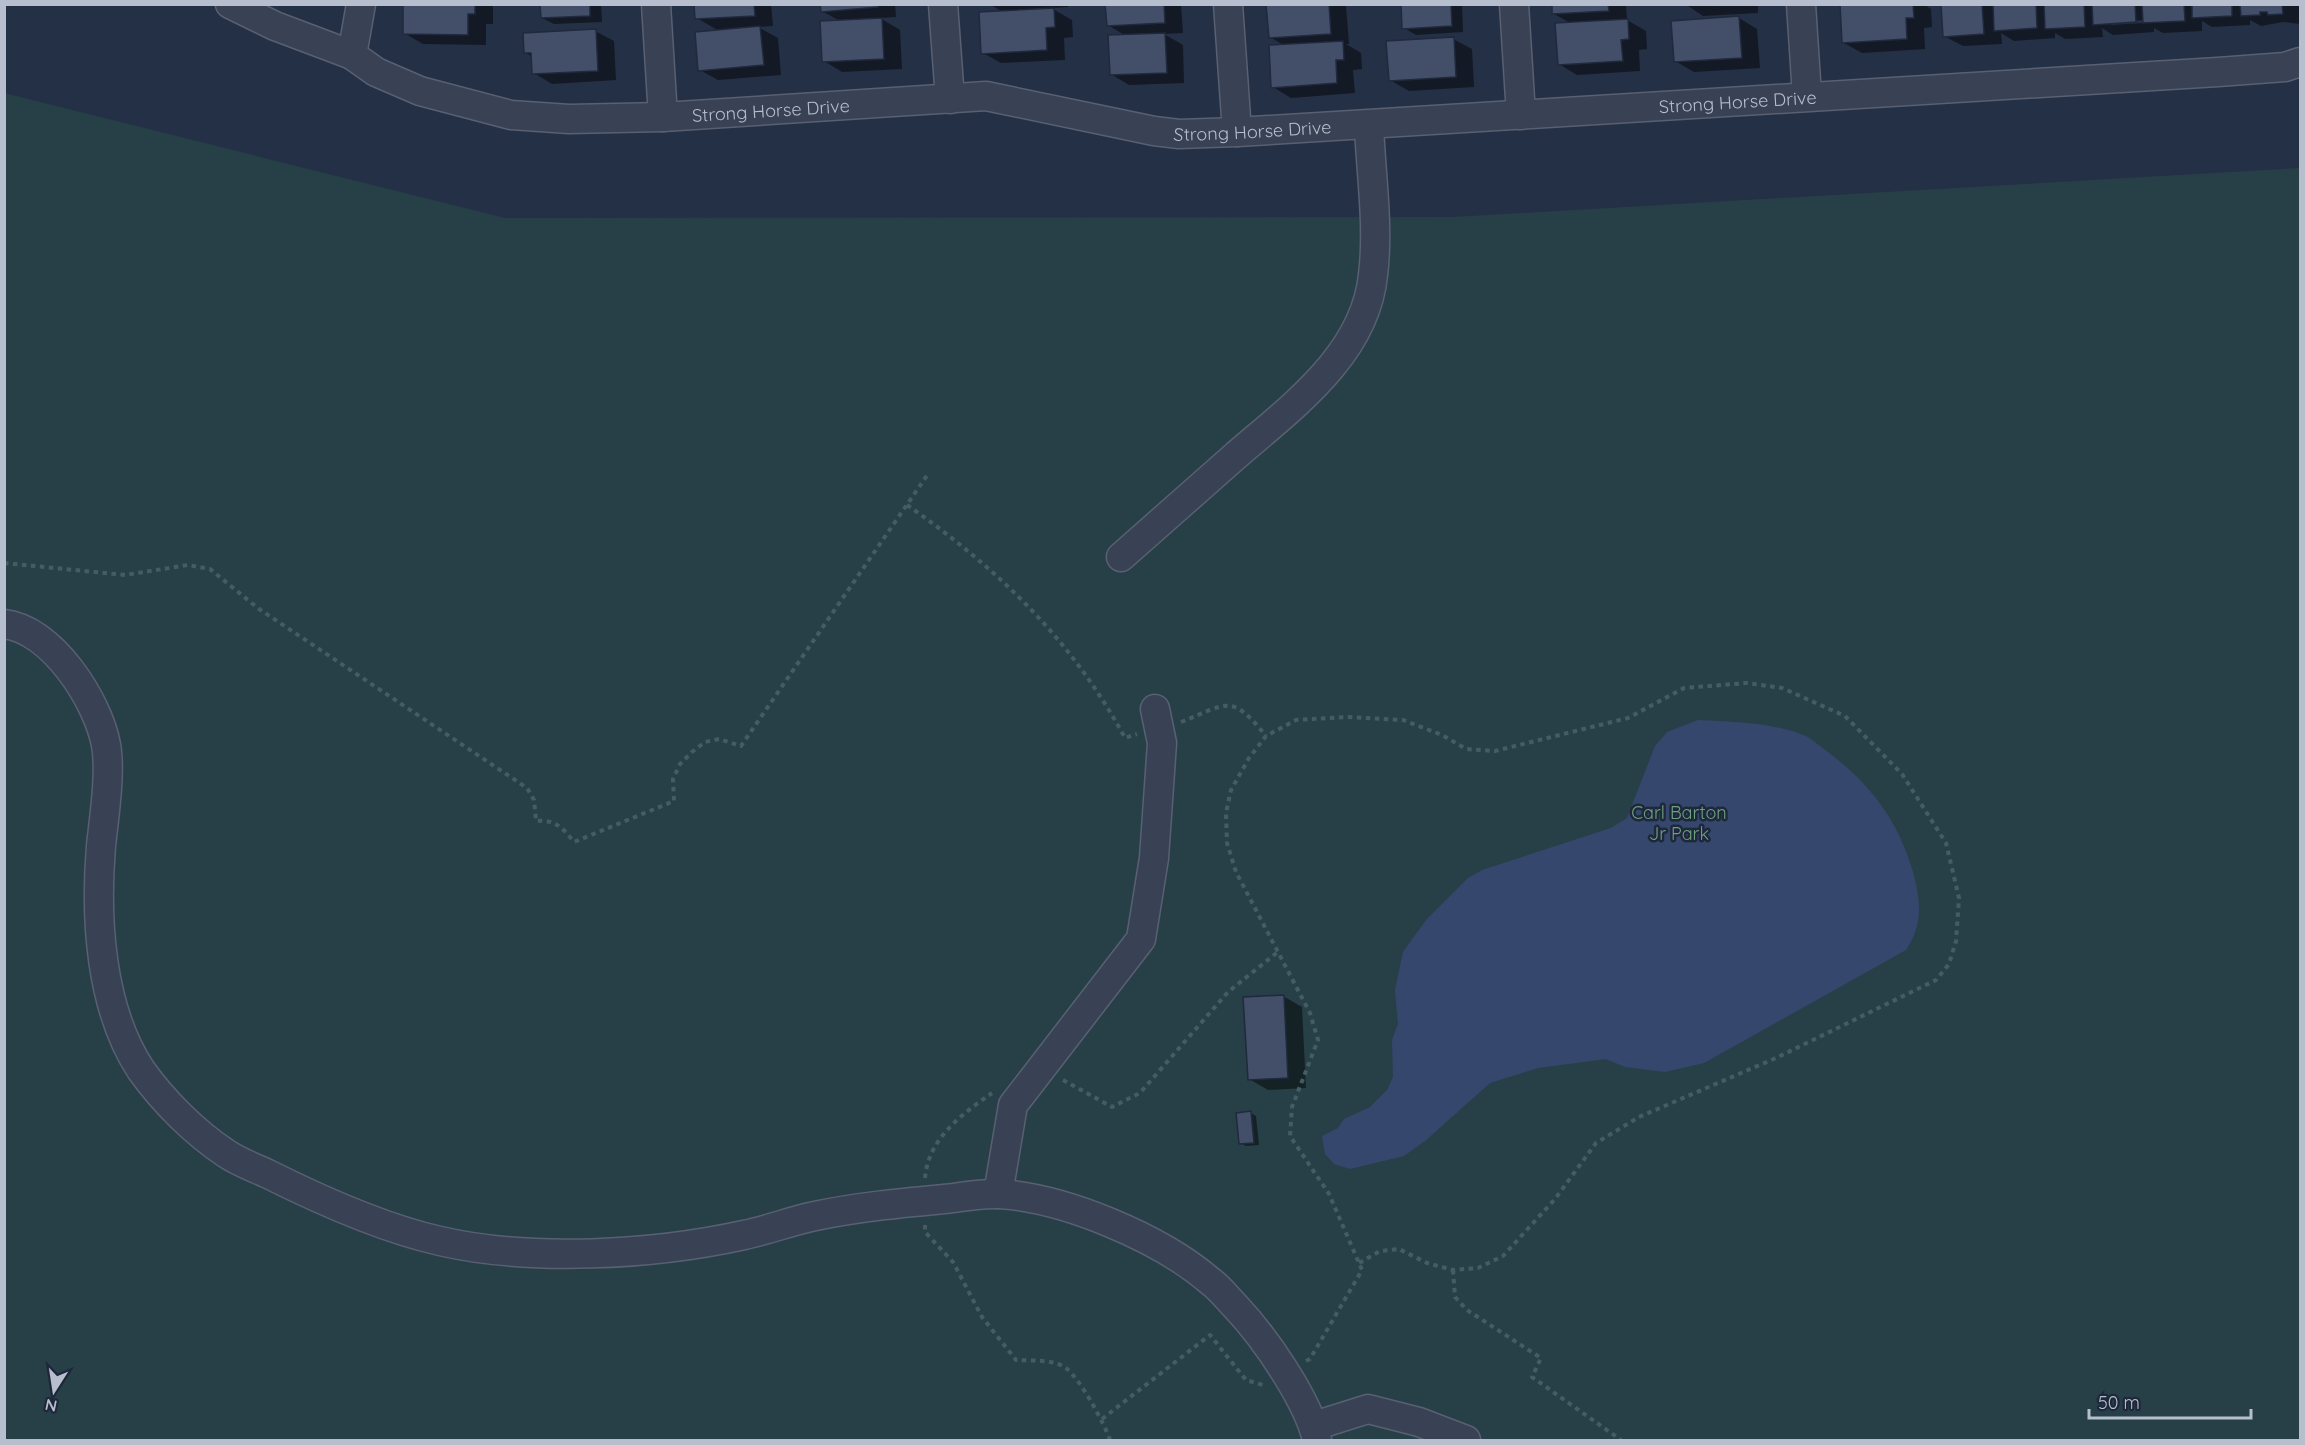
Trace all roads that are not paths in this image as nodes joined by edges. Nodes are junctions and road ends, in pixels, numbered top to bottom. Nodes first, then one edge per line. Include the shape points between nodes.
1 (230, 4) edge
2 (361, 4) edge
3 (656, 4) edge
4 (943, 4) edge
5 (1228, 4) edge
6 (1514, 4) edge
7 (1801, 4) edge
8 (352, 55) junction
9 (2301, 62) edge
10 (1807, 96) junction
11 (950, 99) junction
12 (1521, 115) junction
13 (663, 117) junction
14 (1369, 126) junction
15 (1237, 132) junction
16 (1121, 557) dead end
17 (4, 624) edge
18 (1157, 720) road end
19 (998, 1194) junction
20 (1315, 1433) edge
21 (1466, 1440) edge

1 - 8 street, Strong Horse Drive
2 - 8 street
3 - 13 street
4 - 11 street
5 - 15 street
6 - 12 street
7 - 10 street
8 - 13 street, Strong Horse Drive via 376,72 420,91 511,115 569,119
9 - 10 street, Strong Horse Drive via 2285,67 2218,72
10 - 12 street, Strong Horse Drive
11 - 13 street, Strong Horse Drive
11 - 15 street, Strong Horse Drive via 986,96 1179,134
12 - 14 street, Strong Horse Drive
14 - 15 street, Strong Horse Drive
14 - 16 street via 1375,228 1373,277 1362,320 1340,355 1305,394
17 - 19 street via 13,625 56,650 88,696 106,746 98,879 101,947 113,1008 140,1068 174,1110 228,1154 299,1190 380,1222 440,1241 523,1253 666,1247 742,1236 817,1215
18 - 19 street via 1162,743 1154,858 1141,939 1013,1105
19 - 20 street via 1066,1206 1146,1239 1210,1280 1254,1327 1285,1373
20 - 21 street via 1368,1409

